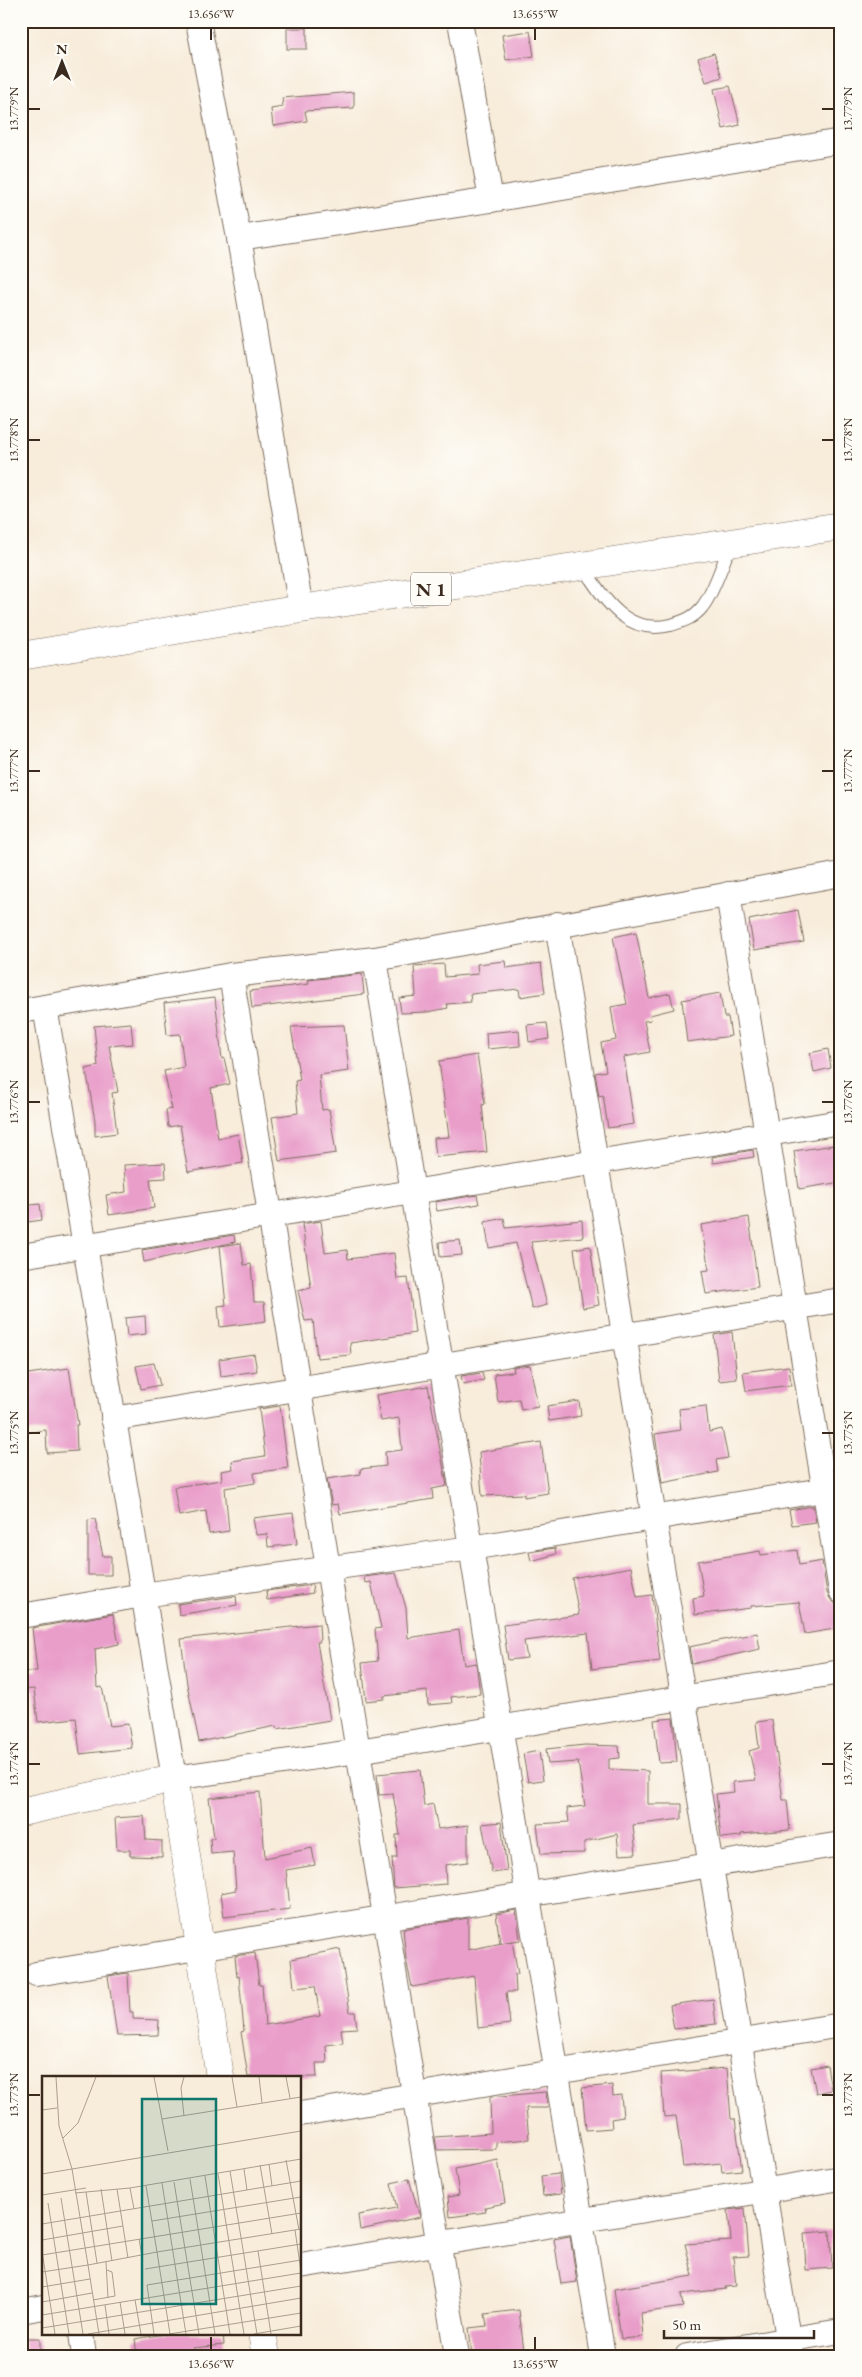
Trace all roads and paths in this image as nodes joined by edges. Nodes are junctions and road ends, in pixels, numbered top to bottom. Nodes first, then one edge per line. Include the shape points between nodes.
1 (198, 21) edge
2 (460, 21) edge
3 (841, 141) edge
4 (491, 200) junction
5 (239, 238) junction
6 (841, 526) edge
7 (731, 542) junction
8 (582, 566) junction
9 (301, 609) junction
10 (21, 656) edge
11 (841, 874) edge
12 (728, 894) junction
13 (557, 924) junction
14 (375, 959) junction
15 (231, 975) junction
16 (45, 1007) junction
17 (21, 1011) edge
18 (841, 1122) edge
19 (767, 1134) junction
20 (596, 1162) junction
21 (413, 1192) junction
22 (271, 1215) junction
23 (84, 1245) junction
24 (21, 1256) edge
25 (841, 1300) edge
26 (796, 1307) junction
27 (625, 1335) junction
28 (442, 1365) junction
29 (300, 1388) junction
30 (113, 1419) junction
31 (832, 1488) edge
32 (654, 1517) junction
33 (471, 1548) junction
34 (328, 1569) junction
35 (841, 1592) edge
36 (143, 1595) junction
37 (21, 1616) edge
38 (841, 1672) edge
39 (683, 1698) junction
40 (500, 1727) junction
41 (358, 1751) junction
42 (174, 1778) junction
43 (21, 1812) edge
44 (841, 1844) edge
45 (710, 1865) junction
46 (528, 1894) junction
47 (385, 1917) junction
48 (199, 1948) junction
49 (36, 1974) dead end
50 (841, 2025) edge
51 (739, 2042) junction
52 (556, 2072) junction
53 (220, 2076) edge
54 (414, 2095) junction
55 (301, 2114) edge
56 (841, 2178) edge
57 (764, 2190) junction
58 (581, 2220) junction
59 (439, 2244) junction
60 (301, 2266) edge
61 (42, 2308) edge
62 (21, 2311) edge
63 (841, 2331) edge
64 (81, 2334) edge
65 (262, 2334) edge
66 (789, 2348) edge
67 (84, 2356) edge
68 (266, 2356) edge
69 (457, 2356) edge
70 (603, 2356) edge
71 (687, 2356) edge

1 - 5 street
2 - 4 street
3 - 4 street
4 - 5 street
5 - 9 street
6 - 7 main road, N 1
7 - 8 main road, N 1
7 - 8 lane via 704,606 690,620 656,628 630,621 610,607
8 - 9 main road, N 1
9 - 10 main road, N 1
11 - 12 street
12 - 13 street
12 - 19 street
13 - 14 street
13 - 20 street
14 - 15 street
14 - 21 street
15 - 16 street
15 - 22 street
16 - 17 street
16 - 23 street
18 - 19 street
19 - 20 street
19 - 26 street
20 - 21 street
20 - 27 street
21 - 22 street
21 - 28 street
22 - 23 street
22 - 29 street
23 - 24 street
23 - 30 street
25 - 26 street
26 - 27 street
26 - 31 street
27 - 28 street
27 - 32 street
28 - 29 street
28 - 33 street
29 - 30 street
29 - 34 street
30 - 36 street
31 - 32 street
31 - 35 street
32 - 33 street
32 - 39 street
33 - 34 street
33 - 40 street
34 - 36 street
34 - 41 street
36 - 37 street
36 - 42 street
38 - 39 street
39 - 40 street
39 - 45 street
40 - 41 street
40 - 46 street
41 - 42 street
41 - 47 street
42 - 43 main road
42 - 48 main road
44 - 45 street
45 - 46 street
45 - 51 street
46 - 47 street
46 - 52 street
47 - 48 street
47 - 54 street
48 - 49 street
48 - 53 main road
50 - 51 street
51 - 52 street
51 - 57 street
52 - 54 street
52 - 58 street
54 - 55 street
54 - 59 street
56 - 57 street
57 - 58 street
57 - 66 street
58 - 59 street
58 - 70 street
59 - 60 street
59 - 69 street
61 - 62 street
63 - 66 street
64 - 67 street
65 - 68 main road
66 - 71 street

